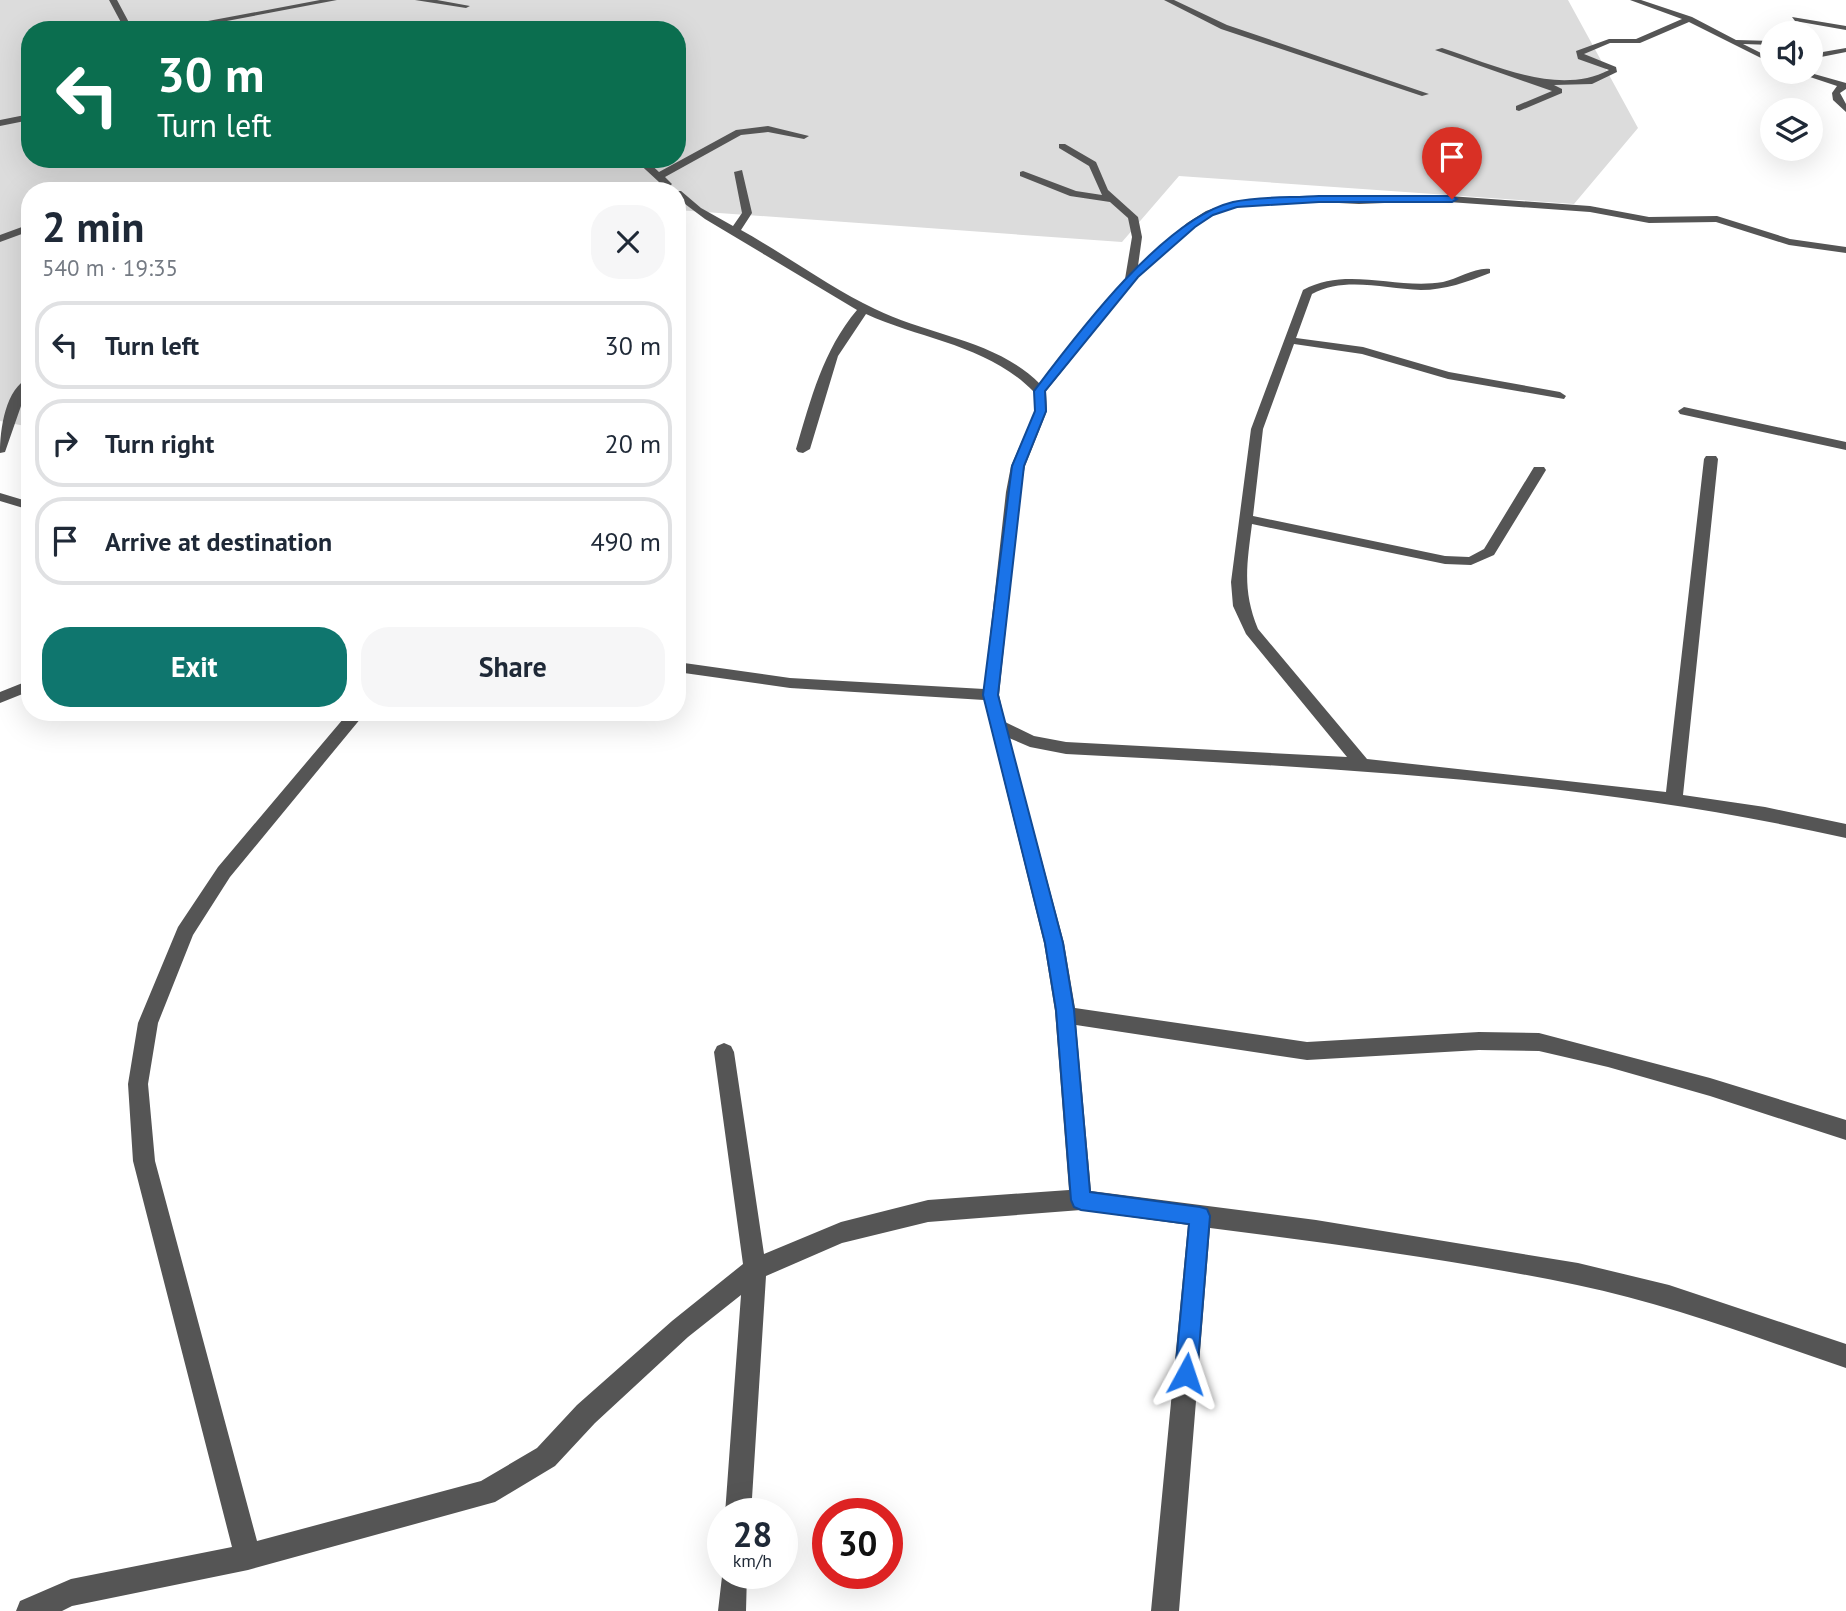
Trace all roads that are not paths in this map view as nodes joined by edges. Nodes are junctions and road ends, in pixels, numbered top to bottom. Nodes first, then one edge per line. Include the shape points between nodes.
1 (113, 0) edge
2 (332, 0) edge
3 (419, 0) edge
4 (1168, 0) edge
5 (1634, 0) edge
6 (466, 6) dead end
7 (1689, 19) junction
8 (1796, 19) dead end
9 (124, 21) edge
10 (214, 21) edge
11 (1846, 28) edge
12 (1728, 40) junction
13 (1760, 42) edge
14 (1439, 50) dead end
15 (1846, 50) edge
16 (1823, 55) edge
17 (1760, 56) edge
18 (1823, 79) edge
19 (1544, 83) junction
20 (1844, 86) edge
21 (1425, 94) dead end
22 (1518, 108) dead end
23 (1846, 109) edge
24 (21, 118) edge
25 (0, 122) edge
26 (803, 136) dead end
27 (1062, 146) dead end
28 (686, 165) edge
29 (650, 168) edge
30 (681, 168) edge
31 (738, 172) dead end
32 (1023, 174) dead end
33 (663, 179) junction
34 (658, 182) edge
35 (666, 182) edge
36 (1111, 199) junction
37 (686, 200) edge
38 (21, 231) edge
39 (735, 231) junction
40 (0, 239) edge
41 (1846, 250) edge
42 (1486, 271) dead end
43 (1130, 279) junction
44 (865, 308) junction
45 (1289, 340) junction
46 (1040, 391) junction
47 (21, 392) edge
48 (1560, 396) dead end
49 (1684, 411) dead end
50 (1846, 446) edge
51 (0, 449) edge
52 (803, 449) dead end
53 (1711, 459) dead end
54 (1539, 470) dead end
55 (0, 497) edge
56 (21, 503) edge
57 (1245, 518) junction
58 (686, 668) edge
59 (21, 689) edge
60 (990, 695) junction
61 (0, 698) edge
62 (350, 721) edge
63 (997, 725) junction
64 (1362, 764) junction
65 (1674, 800) junction
66 (1846, 831) edge
67 (1065, 1015) junction
68 (724, 1052) dead end
69 (1846, 1130) edge
70 (1081, 1200) junction
71 (1200, 1216) junction
72 (755, 1269) junction
73 (1846, 1356) edge
74 (739, 1498) edge
75 (248, 1557) junction
76 (733, 1589) edge
77 (30, 1611) edge
78 (732, 1611) edge
79 (1165, 1611) edge

1 - 9 street
2 - 10 street
3 - 6 street
4 - 21 street via 1224,27
5 - 7 street
7 - 12 street
7 - 19 street via 1637,41 1609,41 1578,53 1614,72 1595,80
8 - 11 street
12 - 13 street
12 - 17 street
14 - 19 street
15 - 16 street
18 - 20 street
19 - 22 street via 1559,91
20 - 23 street via 1836,93
24 - 25 street
26 - 28 street via 768,129 739,132
27 - 36 street via 1093,164
29 - 33 street
30 - 33 street
31 - 39 street via 747,214
32 - 36 street via 1074,194
33 - 34 street
33 - 35 street
36 - 43 street via 1133,217 1137,228
37 - 39 street
38 - 40 street
39 - 44 street
41 - 43 street via 1788,242 1703,217 1649,220 1590,209 1435,198 1278,201 1236,204 1210,213
42 - 45 street via 1434,286 1349,282 1313,287
43 - 46 street
44 - 46 street via 1000,359 1020,370
44 - 52 street via 832,351
45 - 48 street via 1363,351 1448,375
45 - 57 street via 1256,429
46 - 60 street via 1041,411 1018,466 1013,492
47 - 51 street via 13,402
49 - 50 street
53 - 65 street
54 - 57 street via 1489,552 1471,561 1446,560
55 - 56 street
57 - 64 street via 1238,582 1251,631
58 - 60 street via 801,684
59 - 61 street
60 - 63 street
62 - 75 street via 224,872 185,932 148,1023 138,1084 147,1174
63 - 64 street via 1030,741 1066,748
63 - 67 street via 1054,943
64 - 65 street
65 - 66 street
67 - 69 street via 1307,1051 1539,1042 1608,1058
67 - 70 street
68 - 72 street
70 - 71 street
70 - 72 street via 928,1211 841,1233
71 - 73 street via 1578,1274 1669,1297
71 - 79 street
72 - 74 street
72 - 75 street via 680,1329 546,1457 486,1493
75 - 77 street via 71,1593
76 - 78 street

